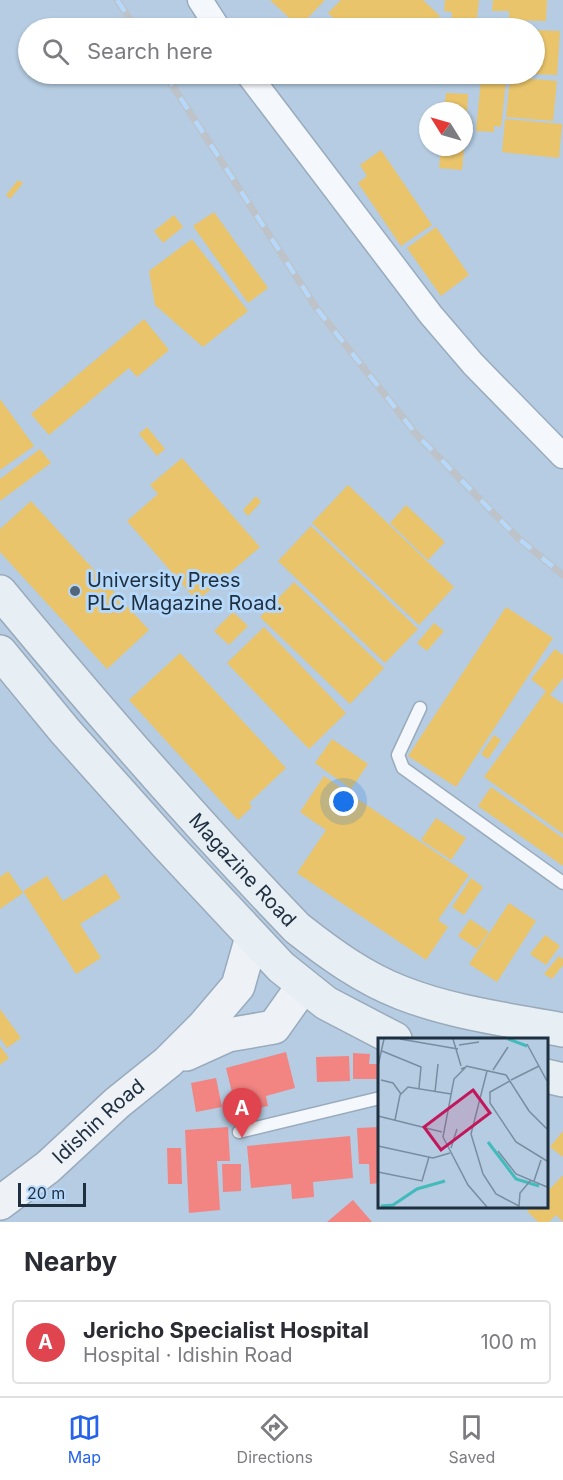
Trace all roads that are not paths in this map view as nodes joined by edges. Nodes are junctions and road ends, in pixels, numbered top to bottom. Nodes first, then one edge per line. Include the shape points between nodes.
1 (200, 0) edge
2 (212, 18) edge
3 (256, 84) edge
4 (563, 456) edge
5 (0, 592) edge
6 (0, 652) edge
7 (420, 708) dead end
8 (563, 883) edge
9 (252, 937) junction
10 (303, 986) junction
11 (563, 1030) edge
12 (393, 1038) edge
13 (168, 1062) junction
14 (548, 1076) edge
15 (563, 1080) edge
16 (378, 1098) edge
17 (239, 1132) dead end
18 (0, 1203) edge

1 - 2 street
3 - 4 street via 431,315
5 - 11 main road, Magazine Road via 85,695 233,861 297,928 330,954 404,994
6 - 9 main road, Magazine Road
7 - 8 lane via 398,755 403,768
9 - 10 main road, Magazine Road
9 - 13 street via 238,986
10 - 12 main road, Magazine Road via 349,1017
10 - 13 street via 274,1027 228,1035
13 - 18 street, Idishin Road via 48,1167
14 - 15 main road
16 - 17 lane

